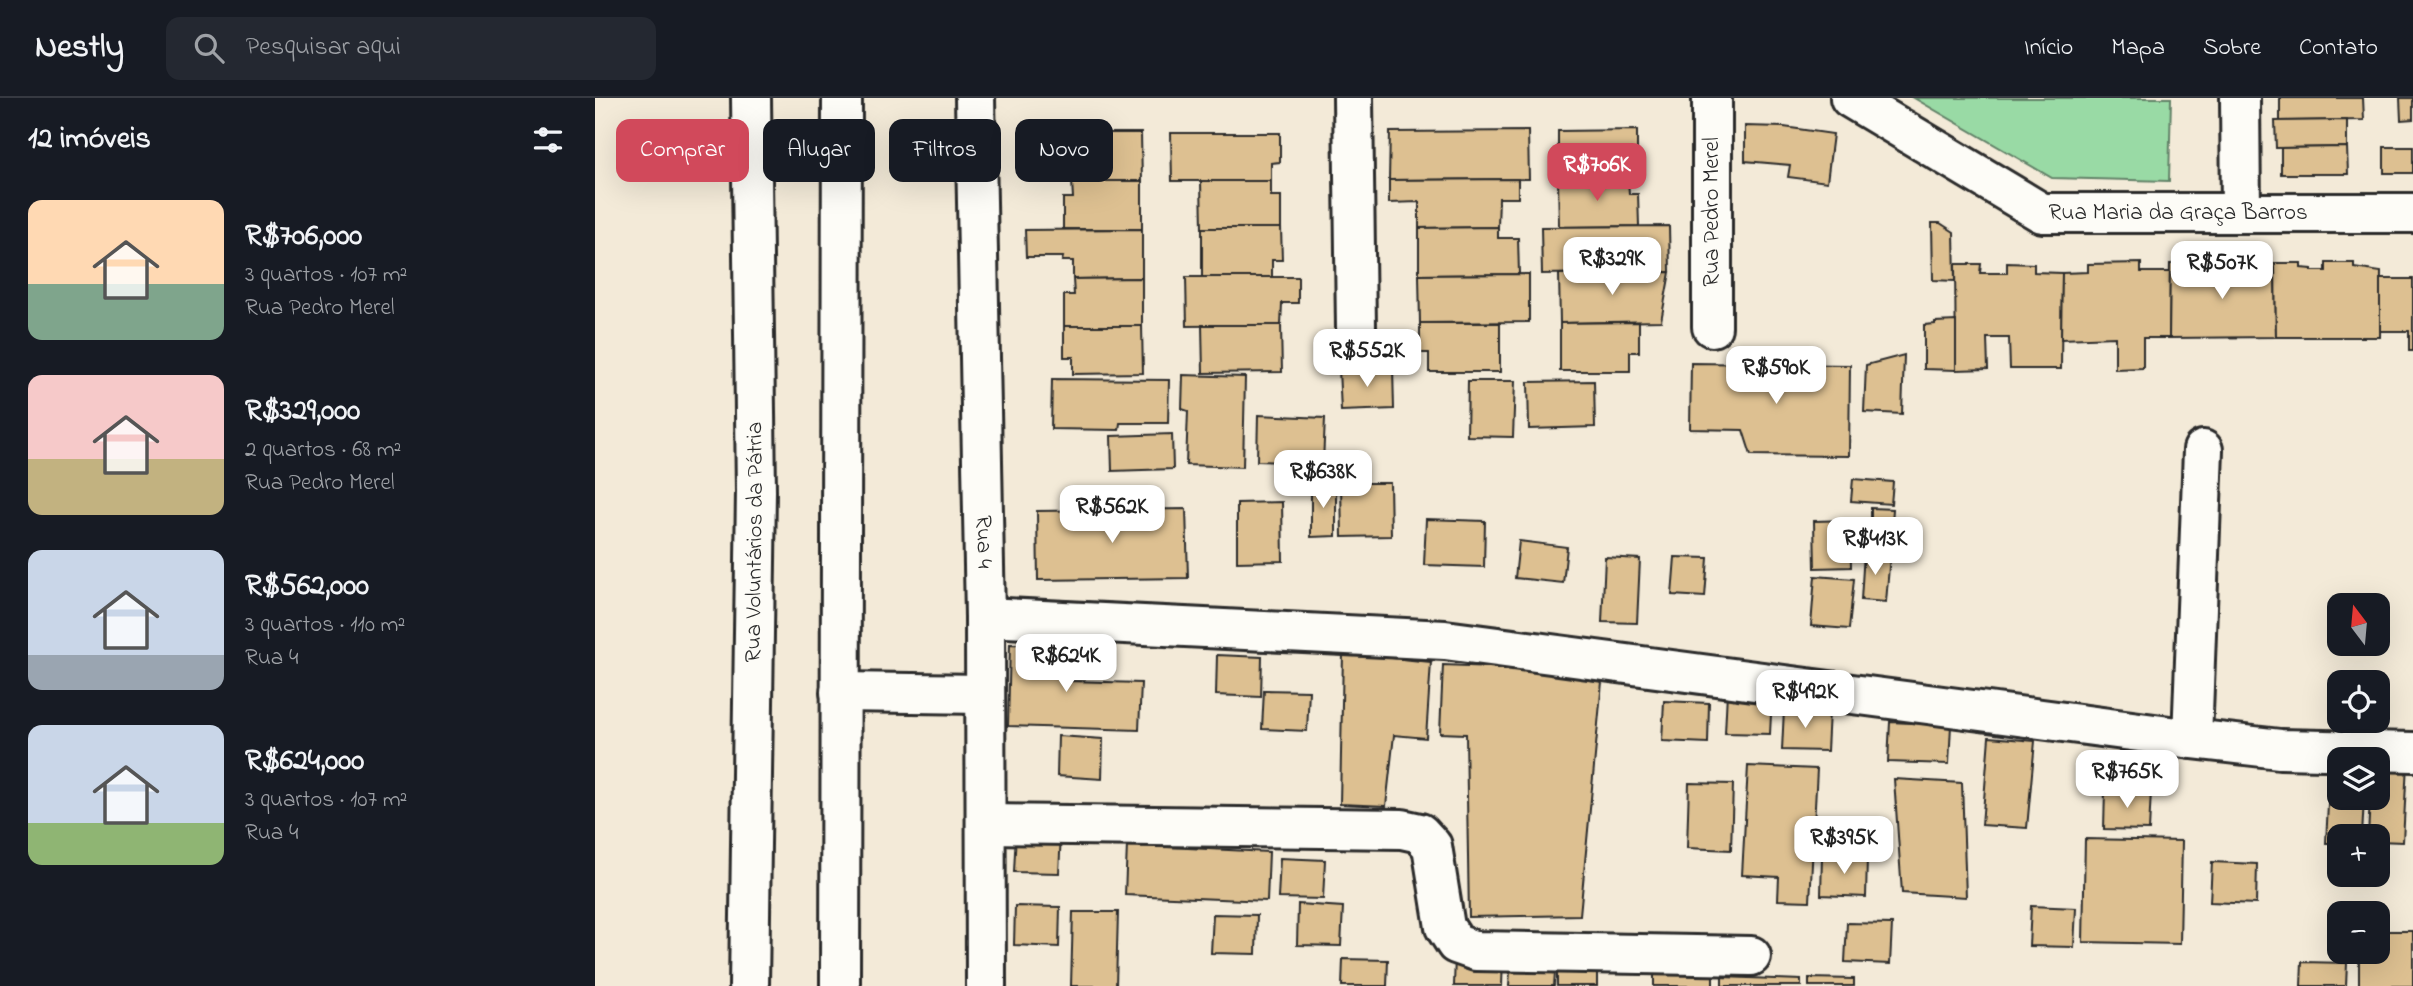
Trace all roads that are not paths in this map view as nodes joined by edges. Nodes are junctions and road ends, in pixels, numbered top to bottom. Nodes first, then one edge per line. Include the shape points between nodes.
1 (751, 98) edge
2 (842, 98) edge
3 (975, 98) edge
4 (1353, 98) edge
5 (1712, 98) edge
6 (1850, 98) edge
7 (2240, 98) edge
8 (2241, 212) junction
9 (2413, 212) edge
10 (1356, 327) dead end
11 (1712, 327) dead end
12 (2203, 450) dead end
13 (985, 617) junction
14 (840, 692) junction
15 (983, 694) junction
16 (2192, 739) junction
17 (2413, 752) edge
18 (986, 824) junction
19 (1751, 956) dead end
20 (749, 986) edge
21 (840, 986) edge
22 (986, 986) edge

1 - 20 street, Rua Voluntários da Pátria via 756,491
2 - 14 street
3 - 13 street, Rua 4
4 - 10 street
5 - 11 street, Rua Pedro Merel
6 - 8 street, Rua Maria da Graça Barros via 2042,213
7 - 8 street
8 - 9 street, Rua Maria da Graça Barros
12 - 16 street
13 - 15 street, Rua 4
13 - 16 street via 1445,640
14 - 15 street
14 - 21 street
15 - 18 street, Rua 4
16 - 17 street via 2280,749
18 - 19 street via 1402,829 1420,833 1432,846 1445,927 1455,944 1476,951
18 - 22 street, Rua 4

